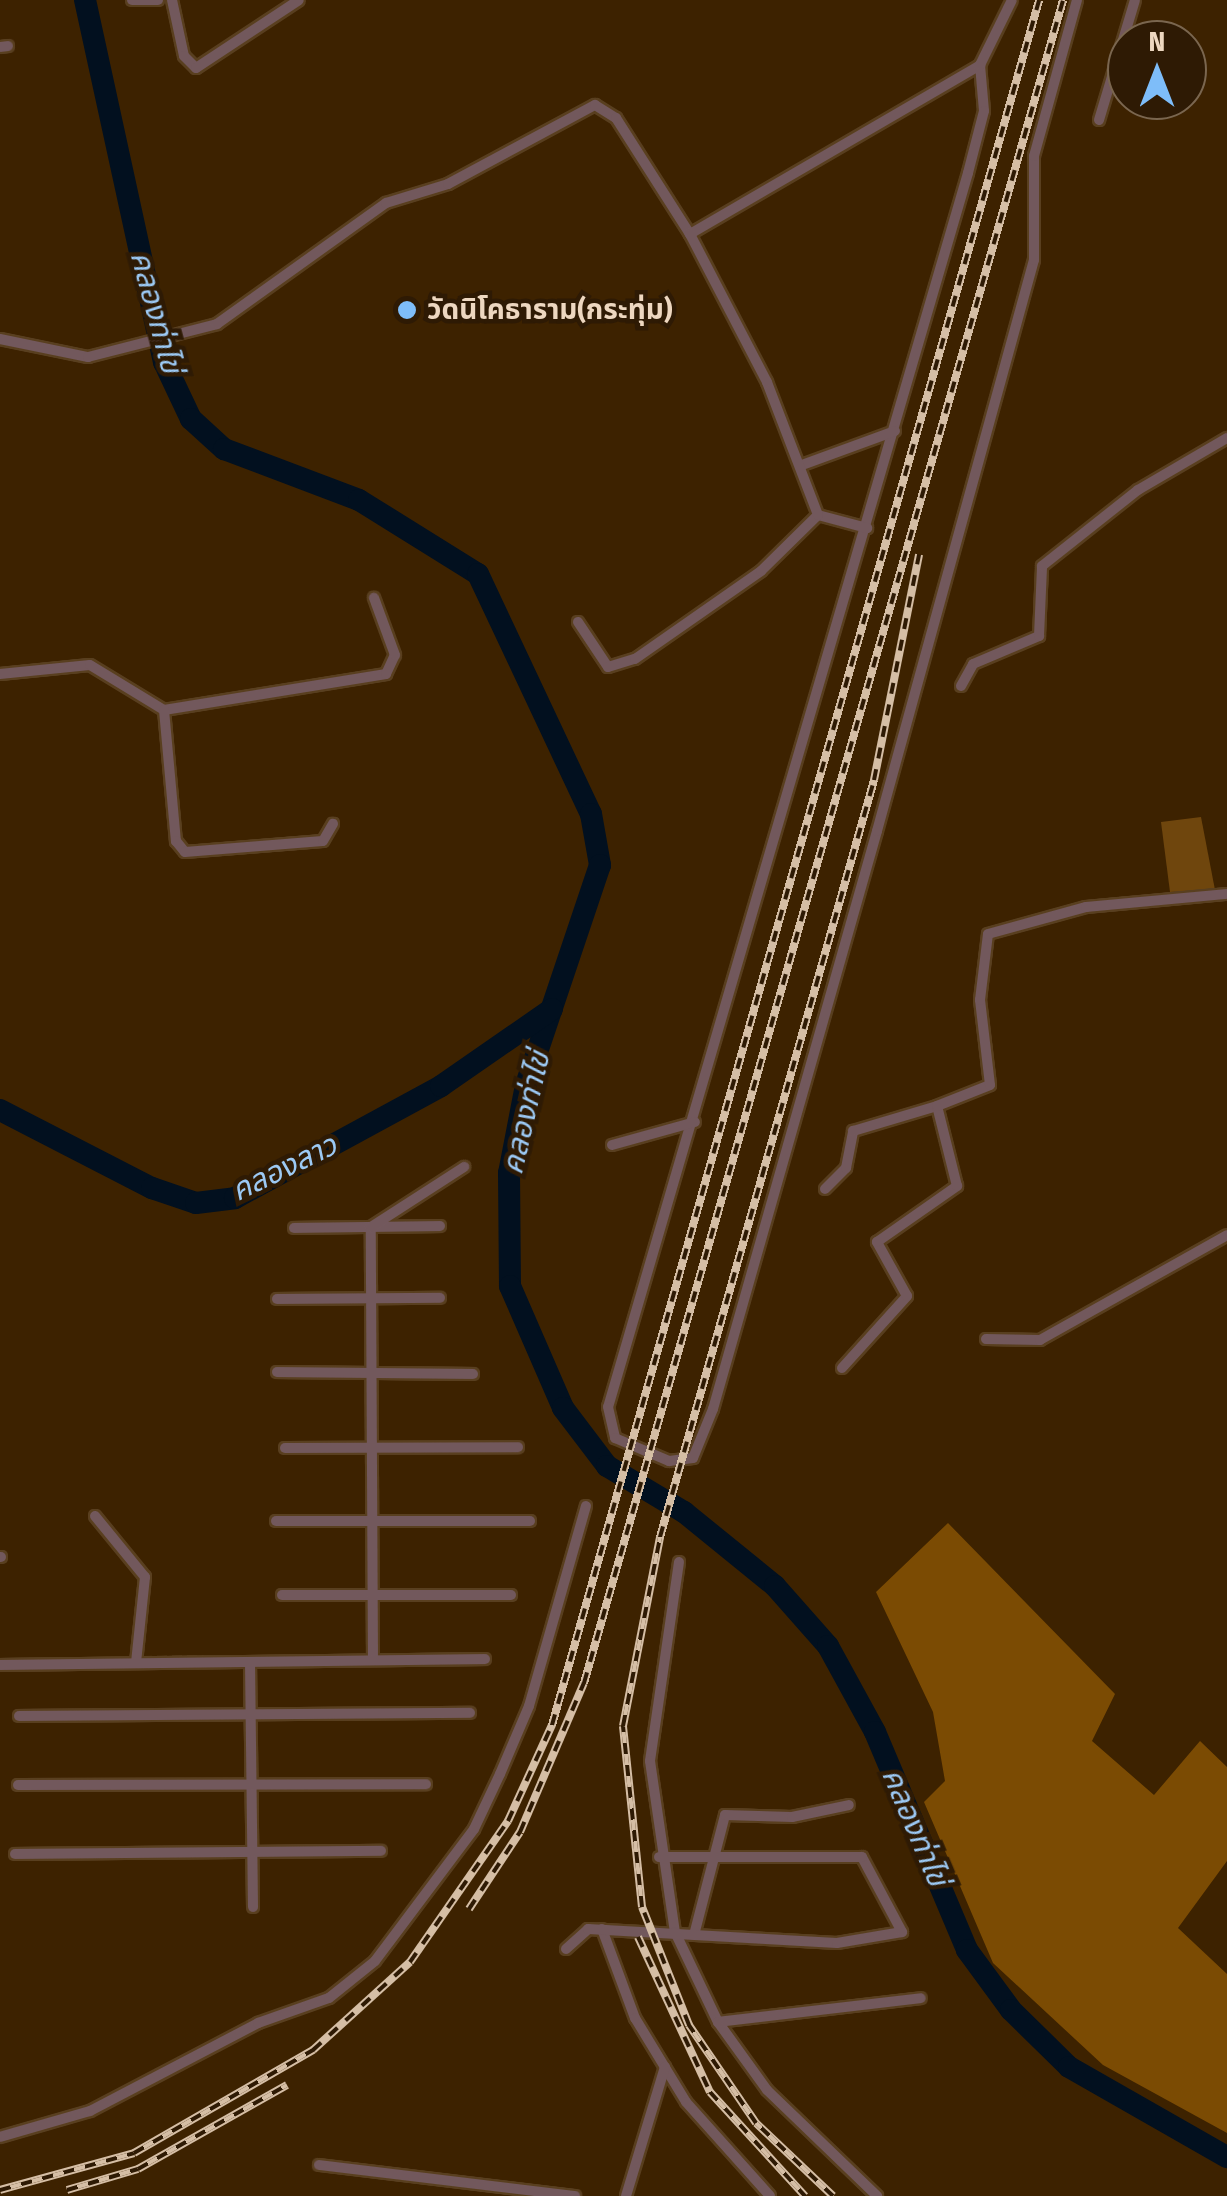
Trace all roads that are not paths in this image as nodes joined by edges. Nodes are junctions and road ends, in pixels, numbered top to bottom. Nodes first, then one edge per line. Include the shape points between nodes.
1 (132, 0) edge
2 (158, 0) edge
3 (172, 0) edge
4 (299, 0) edge
5 (1012, 0) edge
6 (1077, 0) edge
7 (1135, 0) edge
8 (980, 66) junction
9 (1099, 120) dead end
10 (690, 234) junction
11 (0, 339) edge
12 (896, 431) junction
13 (1227, 438) edge
14 (802, 465) junction
15 (818, 515) junction
16 (867, 528) junction
17 (374, 598) dead end
18 (578, 622) dead end
19 (0, 674) edge
20 (962, 686) dead end
21 (164, 710) junction
22 (333, 824) dead end
23 (1227, 894) edge
24 (938, 1106) junction
25 (695, 1122) junction
26 (612, 1145) dead end
27 (464, 1167) dead end
28 (826, 1190) dead end
29 (440, 1226) dead end
30 (294, 1228) dead end
31 (371, 1228) junction
32 (1227, 1235) edge
33 (372, 1298) junction
34 (440, 1298) dead end
35 (277, 1300) dead end
36 (986, 1339) dead end
37 (842, 1368) dead end
38 (277, 1372) dead end
39 (372, 1373) junction
40 (473, 1374) dead end
41 (518, 1447) dead end
42 (284, 1448) dead end
43 (372, 1449) junction
44 (586, 1506) dead end
45 (95, 1516) dead end
46 (276, 1520) dead end
47 (530, 1521) dead end
48 (372, 1522) junction
49 (679, 1562) dead end
50 (511, 1595) dead end
51 (282, 1596) dead end
52 (372, 1596) junction
53 (485, 1658) dead end
54 (373, 1660) junction
55 (136, 1662) junction
56 (250, 1662) junction
57 (0, 1665) edge
58 (250, 1712) junction
59 (470, 1712) dead end
60 (19, 1716) dead end
61 (251, 1783) junction
62 (426, 1784) dead end
63 (18, 1785) dead end
64 (849, 1805) dead end
65 (381, 1852) dead end
66 (252, 1853) junction
67 (16, 1854) dead end
68 (659, 1857) junction
69 (712, 1860) junction
70 (253, 1908) dead end
71 (602, 1929) junction
72 (675, 1932) junction
73 (694, 1935) junction
74 (566, 1949) dead end
75 (921, 1998) dead end
76 (718, 2022) junction
77 (664, 2067) junction
78 (0, 2136) edge
79 (319, 2165) dead end
80 (575, 2196) edge
81 (626, 2196) edge
82 (770, 2196) edge
83 (877, 2196) edge

1 - 2 street
3 - 4 street via 184,56 196,68
5 - 8 street
6 - 25 street via 1034,156 1034,260 718,1392 693,1458 679,1463 616,1438 607,1421
7 - 9 street
8 - 10 street
8 - 12 street via 984,111
10 - 11 street via 616,118 595,105 448,184 386,203 202,329 70,356
10 - 14 street
12 - 14 street
12 - 16 street
13 - 20 street via 1138,490 1042,566 1039,636 973,664
14 - 15 street
15 - 16 street
15 - 18 street via 761,570 635,659 608,667
16 - 25 street
17 - 21 street via 395,655 386,674
19 - 21 street via 90,665
21 - 22 street via 176,841 185,852 323,840
23 - 24 street via 1086,908 993,930 980,1000 990,1086
24 - 28 street via 853,1131 846,1168
24 - 37 street via 957,1186 881,1237 879,1254 907,1296
25 - 26 street
27 - 31 street
29 - 31 street
30 - 31 street
31 - 33 street
32 - 36 street via 1040,1340
33 - 34 street
33 - 35 street
33 - 39 street
38 - 39 street
39 - 40 street
39 - 43 street
41 - 43 street
42 - 43 street
43 - 48 street
44 - 78 street via 530,1706 474,1830 375,1960 330,1998 258,2023 90,2111
45 - 55 street via 145,1577
46 - 48 street
47 - 48 street
48 - 52 street
49 - 68 street via 651,1721
50 - 52 street
51 - 52 street
52 - 54 street
53 - 54 street
54 - 56 street
55 - 56 street
55 - 57 street
56 - 58 street
58 - 59 street
58 - 60 street
58 - 61 street
61 - 62 street
61 - 63 street
61 - 66 street
64 - 69 street via 792,1817 726,1815
65 - 66 street
66 - 67 street
66 - 70 street
68 - 69 street
68 - 72 street
69 - 73 street
69 - 73 street via 862,1856 902,1932 838,1943
71 - 72 street
71 - 74 street via 577,1933
71 - 77 street
72 - 73 street
72 - 76 street
75 - 76 street
76 - 83 street via 798,2127
77 - 81 street
77 - 82 street
79 - 80 street

